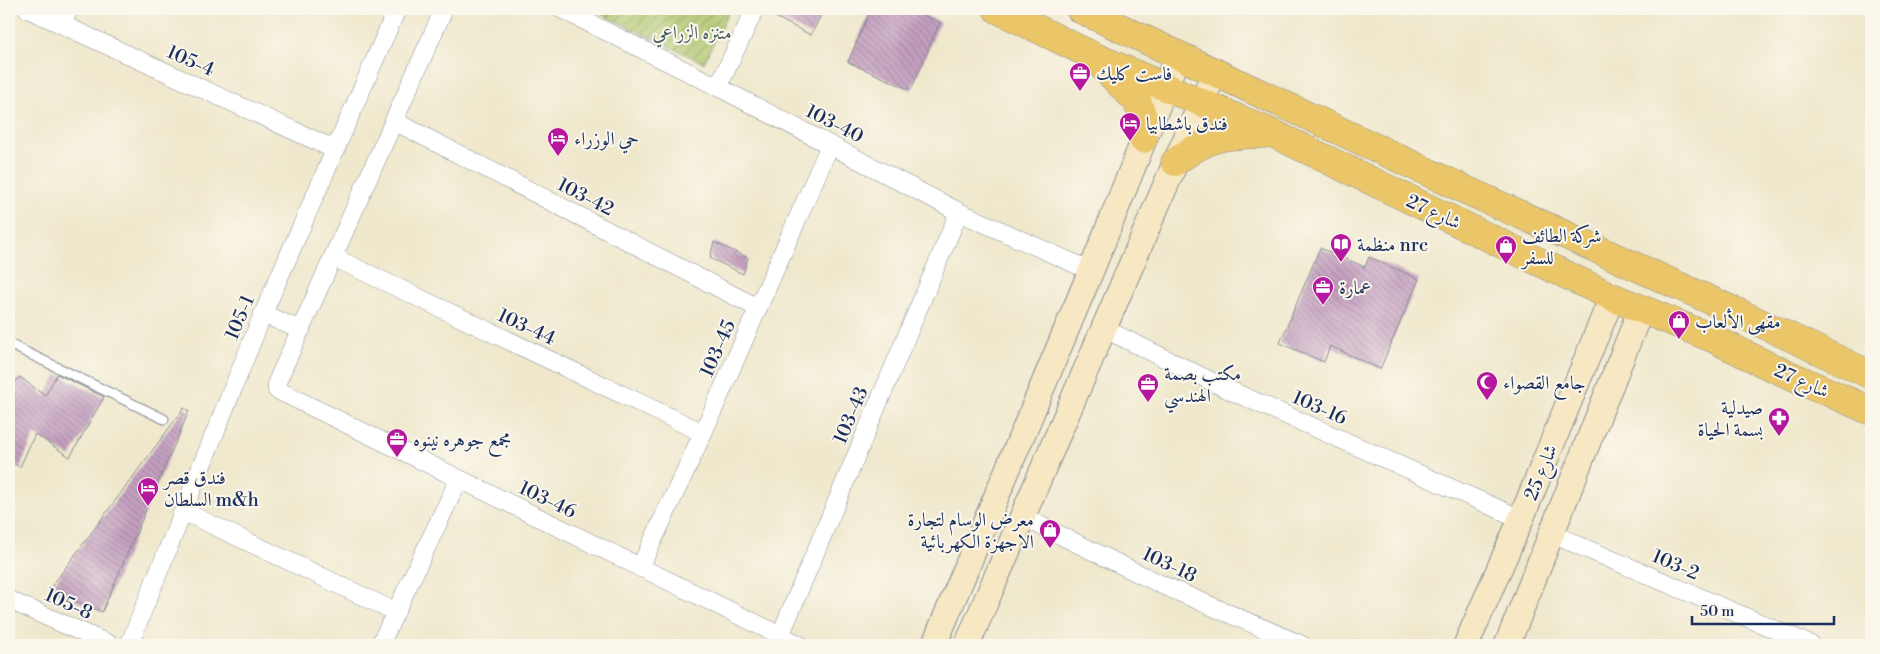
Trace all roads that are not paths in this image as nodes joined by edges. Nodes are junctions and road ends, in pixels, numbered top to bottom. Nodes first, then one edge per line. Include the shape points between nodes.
1 (28, 9) edge
2 (69, 9) edge
3 (397, 9) edge
4 (444, 9) edge
5 (561, 9) edge
6 (755, 9) edge
7 (997, 9) edge
8 (1080, 9) edge
9 (62, 25) junction
10 (1091, 55) junction
11 (1178, 55) junction
12 (1215, 71) junction
13 (718, 87) junction
14 (1165, 88) junction
15 (1200, 103) junction
16 (394, 121) junction
17 (1272, 133) junction
18 (1143, 139) junction
19 (830, 145) junction
20 (336, 150) junction
21 (1175, 162) junction
22 (960, 212) junction
23 (333, 257) junction
24 (1091, 271) junction
25 (1612, 297) junction
26 (758, 308) junction
27 (1641, 309) junction
28 (263, 314) junction
29 (1105, 329) junction
30 (301, 330) junction
31 (9, 344) edge
32 (1871, 375) edge
33 (1871, 411) edge
34 (164, 419) dead end
35 (703, 433) junction
36 (459, 479) junction
37 (183, 512) junction
38 (1024, 517) junction
39 (1521, 519) junction
40 (1552, 534) junction
41 (640, 568) junction
42 (9, 600) edge
43 (396, 612) junction
44 (780, 636) junction
45 (132, 644) edge
46 (111, 645) edge
47 (380, 645) edge
48 (800, 645) edge
49 (934, 645) edge
50 (967, 645) edge
51 (1302, 645) edge
52 (1466, 645) edge
53 (1507, 645) edge
54 (1811, 645) edge

1 - 9 street, 105-4
2 - 9 street
3 - 20 street, 105-1
4 - 16 street
5 - 13 street, 103-40
6 - 13 street
7 - 10 main road, شارع 27
8 - 11 main road, شارع 27
9 - 20 street, 105-4
10 - 14 main road, شارع 27
10 - 18 main road via 1137,101 1143,117
11 - 12 main road, شارع 27
11 - 14 main road
12 - 15 main road
12 - 32 main road, شارع 27 via 1468,191
13 - 19 street, 103-40
14 - 15 main road, شارع 27
14 - 18 main road
15 - 17 main road, شارع 27
15 - 21 main road
16 - 23 street
16 - 26 street, 103-42
17 - 21 main road via 1208,140
17 - 25 main road, شارع 27
18 - 24 main road
19 - 22 street, 103-40
19 - 26 street, 103-45
20 - 28 street, 105-1
21 - 29 main road
22 - 24 street, 103-40
22 - 44 street, 103-43
23 - 30 street
23 - 35 street, 103-44
24 - 49 main road
25 - 27 main road, شارع 27
25 - 39 main road, شارع 25
26 - 35 street, 103-45
27 - 33 main road, شارع 27
27 - 40 main road, شارع 25
28 - 30 street
28 - 37 street, 105-1
29 - 38 main road
29 - 39 street, 103-16 via 1229,390
30 - 36 street, 103-46 via 277,382 277,390
31 - 34 lane
35 - 41 street, 103-45
36 - 41 street, 103-46
36 - 43 street
37 - 43 street
37 - 45 street, 105-1
38 - 50 main road
38 - 51 street, 103-18 via 1160,584
39 - 52 main road, شارع 25
40 - 53 main road, شارع 25
40 - 54 street, 103-2
41 - 44 street, 103-46
42 - 46 street, 105-8
43 - 47 street
44 - 48 street, 103-46

